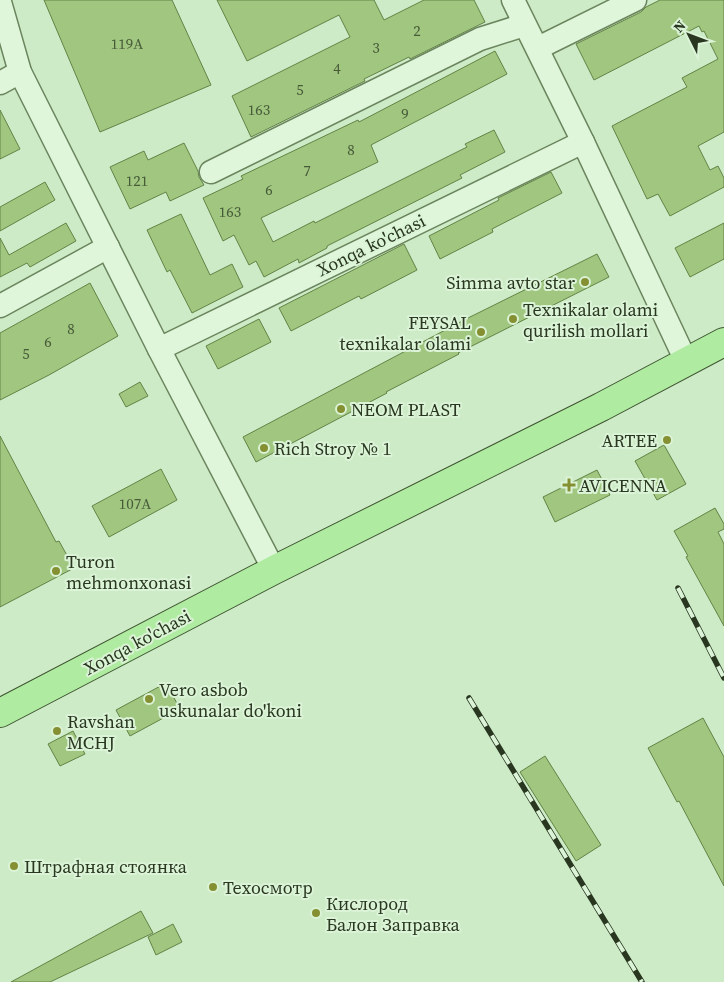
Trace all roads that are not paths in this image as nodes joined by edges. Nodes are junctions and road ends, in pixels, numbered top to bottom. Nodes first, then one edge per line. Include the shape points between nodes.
1 (513, 0) edge
2 (635, 0) edge
3 (0, 2) edge
4 (524, 25) junction
5 (538, 48) junction
6 (20, 72) junction
7 (0, 83) edge
8 (584, 142) junction
9 (212, 172) dead end
10 (108, 247) junction
11 (0, 306) edge
12 (724, 342) edge
13 (159, 349) junction
14 (686, 361) junction
15 (274, 570) junction
16 (0, 713) edge

1 - 4 street
2 - 5 street
3 - 6 street
4 - 5 street
4 - 9 street via 480,40
5 - 8 street
6 - 7 street
6 - 10 street
8 - 13 street, Xonqa ko'chasi
8 - 14 street
10 - 11 street
10 - 13 street
12 - 14 main road, Xonqa ko'chasi
13 - 15 street
14 - 15 main road, Xonqa ko'chasi
15 - 16 main road, Xonqa ko'chasi

